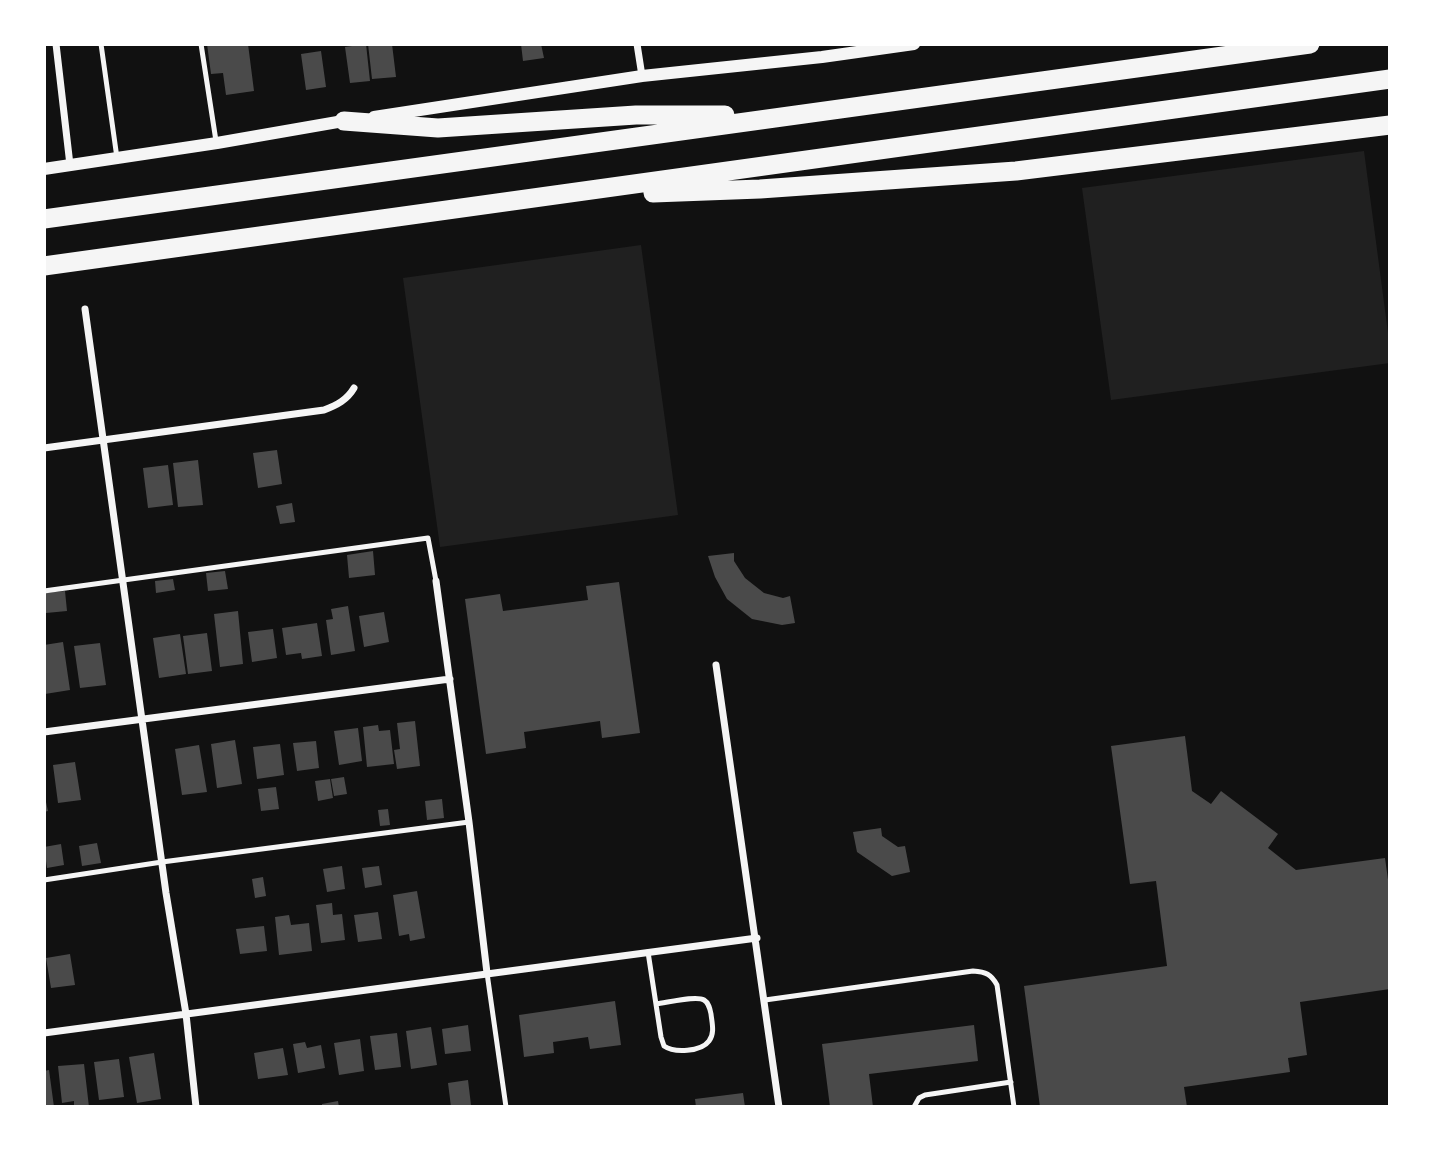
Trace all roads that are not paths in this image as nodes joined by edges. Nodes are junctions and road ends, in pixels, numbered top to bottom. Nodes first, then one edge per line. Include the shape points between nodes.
1 (56, 44) edge
2 (101, 44) edge
3 (201, 44) edge
4 (637, 44) edge
5 (914, 44) edge
6 (1310, 44) edge
7 (851, 48) edge
8 (642, 76) junction
9 (1390, 79) edge
10 (800, 115) junction
11 (344, 121) junction
12 (1390, 125) edge
13 (217, 143) junction
14 (117, 158) junction
15 (70, 165) junction
16 (44, 169) edge
17 (544, 197) junction
18 (44, 219) edge
19 (44, 266) edge
20 (85, 309) dead end
21 (354, 388) dead end
22 (103, 440) junction
23 (44, 448) edge
24 (123, 581) junction
25 (436, 581) joint
26 (44, 591) edge
27 (716, 665) dead end
28 (450, 679) junction
29 (142, 719) junction
30 (44, 732) edge
31 (469, 822) junction
32 (162, 862) junction
33 (44, 880) edge
34 (757, 938) junction
35 (648, 952) junction
36 (487, 973) junction
37 (765, 1000) junction
38 (656, 1004) junction
39 (186, 1014) junction
40 (44, 1033) edge
41 (1010, 1082) junction
42 (196, 1107) edge
43 (506, 1107) edge
44 (779, 1107) edge
45 (914, 1107) edge
46 (1014, 1107) edge

1 - 15 street
2 - 14 lane
3 - 13 lane
4 - 8 street
5 - 7 street
6 - 10 highway
7 - 8 street
8 - 11 street
9 - 17 highway
10 - 11 highway via 636,115 438,128
10 - 18 highway
11 - 13 street
12 - 17 highway via 1016,171 760,189
13 - 14 street
14 - 15 street
15 - 16 street
17 - 19 highway
20 - 22 street
21 - 22 street via 339,404 324,410
22 - 23 street
22 - 24 street
24 - 25 lane via 428,538
24 - 26 lane
24 - 29 street
25 - 28 street
27 - 34 street
28 - 29 street
28 - 31 street
29 - 30 street
29 - 32 street
31 - 32 lane
31 - 36 street
32 - 33 lane
32 - 39 street
34 - 35 street
34 - 37 street
35 - 36 street
35 - 38 lane
36 - 39 street
36 - 43 lane
37 - 41 lane via 985,971 997,985
37 - 44 street
38 - 38 lane via 664,1046 677,1051 709,1042 713,1028 705,1000
39 - 40 street
39 - 42 street
41 - 45 lane via 925,1095
41 - 46 lane

